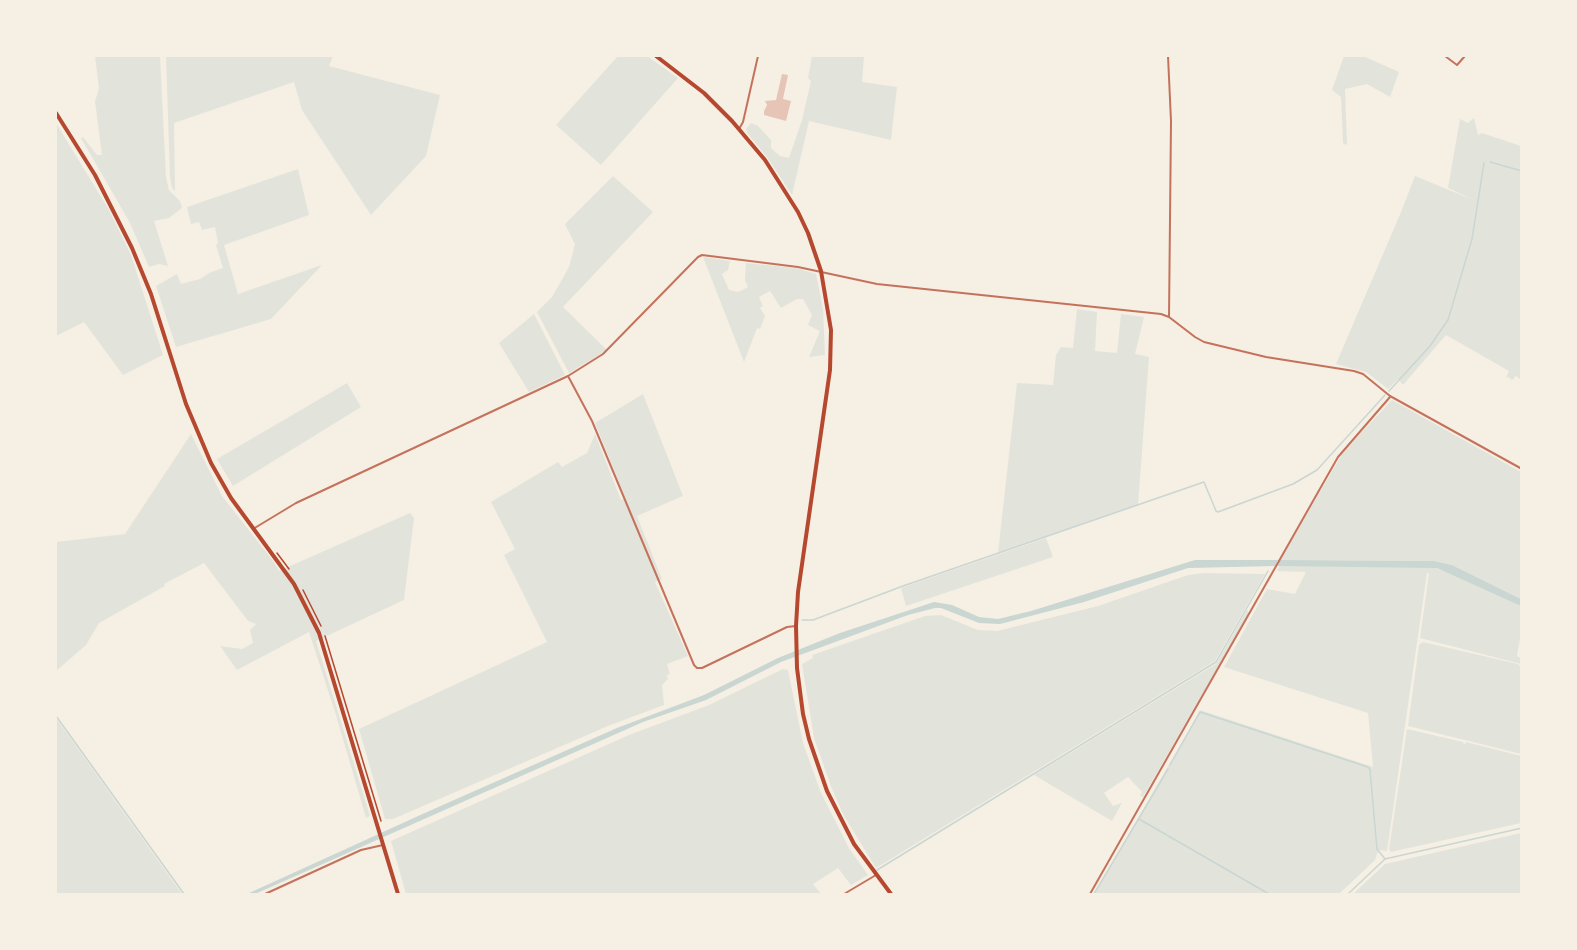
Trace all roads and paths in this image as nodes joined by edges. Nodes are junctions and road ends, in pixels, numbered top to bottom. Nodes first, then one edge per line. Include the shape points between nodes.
1 (656, 56) edge
2 (758, 56) edge
3 (1168, 56) edge
4 (1445, 56) edge
5 (1465, 56) edge
6 (56, 113) edge
7 (738, 129) junction
8 (821, 271) junction
9 (1168, 317) junction
10 (568, 376) junction
11 (1390, 396) junction
12 (1521, 469) edge
13 (253, 529) junction
14 (796, 626) junction
15 (383, 843) junction
16 (876, 875) junction
17 (265, 894) edge
18 (398, 894) edge
19 (844, 894) edge
20 (891, 894) edge
21 (1090, 894) edge

1 - 7 main road via 704,93
2 - 7 street
3 - 9 street
4 - 5 street via 1457,65
6 - 13 main road via 122,225 200,441 222,484
7 - 8 main road via 785,190 808,233
8 - 9 street via 877,284
8 - 10 street via 702,255 610,349
8 - 14 main road via 831,330 830,370
9 - 11 street via 1204,342 1354,371 1370,378
10 - 13 street via 296,503
10 - 14 street via 592,421 694,665 702,668
11 - 12 street
11 - 21 street via 1338,457
13 - 15 main road via 294,584 319,633
14 - 16 main road via 803,714 818,765 839,817
15 - 17 street
15 - 18 main road
16 - 19 street
16 - 20 main road

